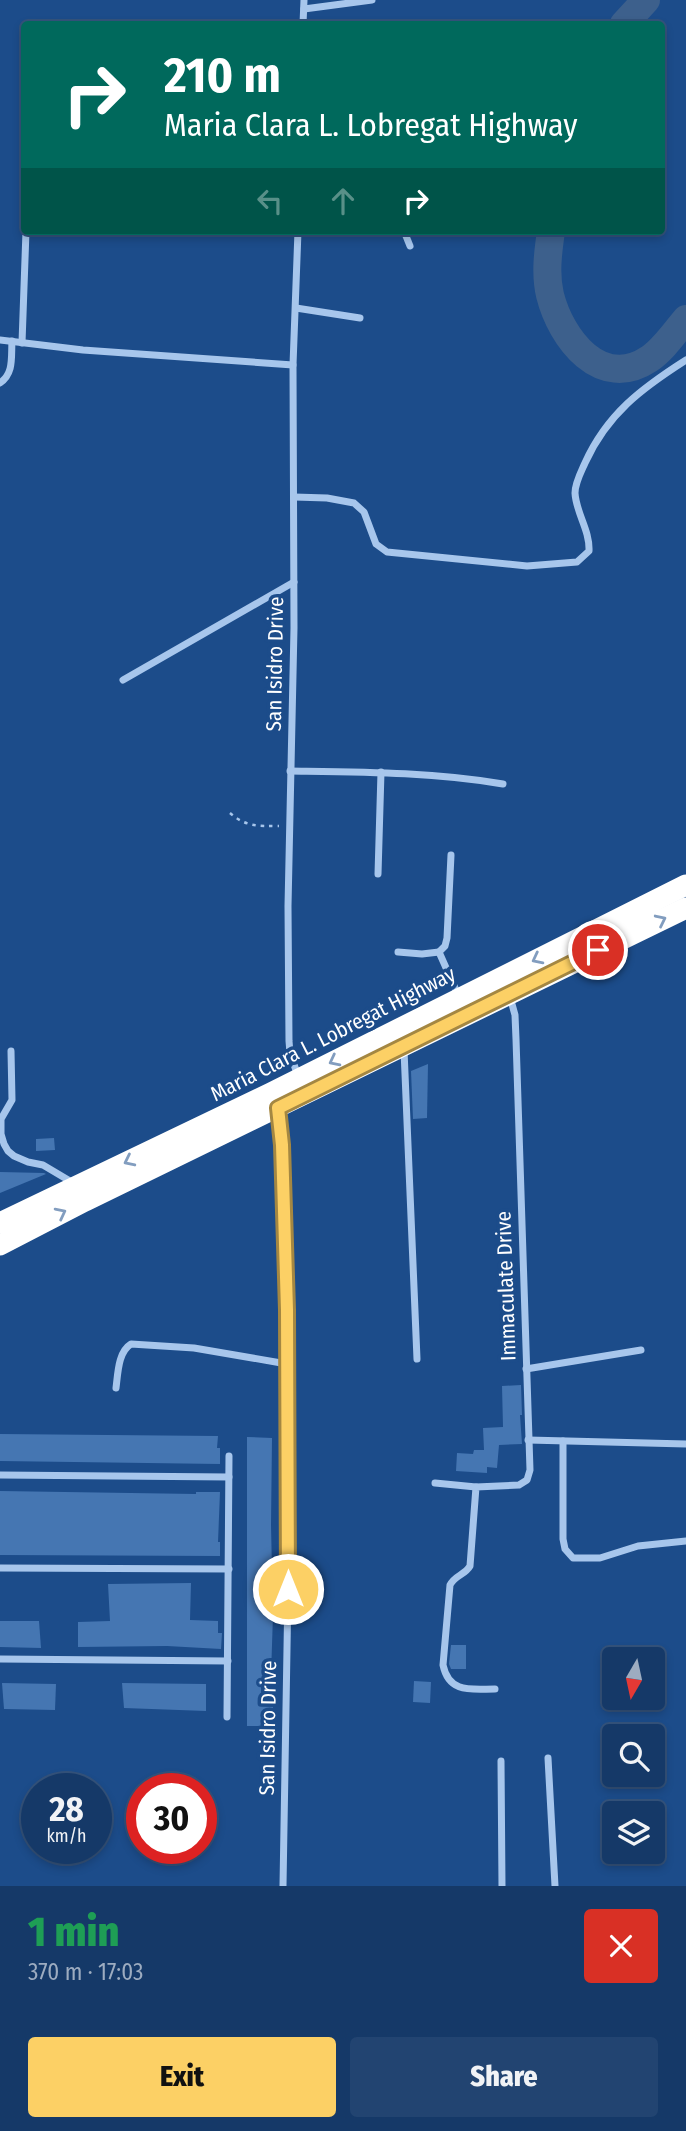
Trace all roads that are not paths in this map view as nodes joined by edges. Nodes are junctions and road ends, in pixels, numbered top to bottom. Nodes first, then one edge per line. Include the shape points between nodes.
1 (304, 0) edge
2 (372, 0) edge
3 (304, 9) junction
4 (303, 21) edge
5 (26, 235) edge
6 (298, 235) edge
7 (406, 235) edge
8 (411, 246) dead end
9 (296, 308) junction
10 (360, 318) dead end
11 (0, 340) edge
12 (12, 341) junction
13 (22, 343) junction
14 (686, 360) edge
15 (293, 365) junction
16 (0, 383) edge
17 (294, 497) junction
18 (294, 582) junction
19 (123, 680) dead end
20 (290, 771) junction
21 (381, 772) junction
22 (503, 784) dead end
23 (451, 855) dead end
24 (378, 874) dead end
25 (686, 885) edge
26 (686, 908) edge
27 (398, 952) dead end
28 (439, 952) junction
29 (572, 952) junction
30 (505, 985) junction
31 (459, 998) junction
32 (403, 1046) junction
33 (11, 1051) dead end
34 (303, 1087) junction
35 (275, 1101) junction
36 (78, 1186) junction
37 (0, 1223) edge
38 (0, 1245) edge
39 (641, 1350) dead end
40 (417, 1359) dead end
41 (287, 1364) junction
42 (526, 1369) junction
43 (116, 1388) dead end
44 (528, 1440) junction
45 (564, 1441) junction
46 (686, 1444) edge
47 (229, 1456) dead end
48 (0, 1475) edge
49 (229, 1477) junction
50 (435, 1483) dead end
51 (476, 1487) junction
52 (686, 1541) edge
53 (0, 1568) edge
54 (229, 1569) junction
55 (0, 1659) edge
56 (228, 1661) junction
57 (495, 1689) dead end
58 (227, 1717) dead end
59 (548, 1758) dead end
60 (501, 1761) dead end
61 (283, 1886) edge
62 (502, 1886) edge
63 (555, 1886) edge

1 - 3 street
2 - 3 street
3 - 4 street
5 - 13 street
6 - 9 street, San Isidro Drive
7 - 8 street
9 - 10 street
9 - 15 street, San Isidro Drive
11 - 12 street
12 - 13 street
12 - 16 street via 9,377
13 - 15 street
14 - 17 street via 635,394 594,442 576,486 590,540 589,551 577,562 527,566 387,552 376,544 364,512 354,503
15 - 17 street, San Isidro Drive
17 - 18 street, San Isidro Drive
18 - 19 street
18 - 20 street, San Isidro Drive
20 - 21 street
20 - 34 street, San Isidro Drive via 288,1026 290,1053
21 - 22 street
21 - 24 street
23 - 28 street via 447,938
25 - 29 highway, Maria Clara L. Lobregat Highway
29 -> 26 highway, Maria Clara L. Lobregat Highway
27 - 28 street
28 - 31 street
29 - 30 highway, Maria Clara L. Lobregat Highway
30 - 31 highway, Maria Clara L. Lobregat Highway
30 - 32 highway, Maria Clara L. Lobregat Highway
30 - 42 street, Immaculate Drive via 516,1039
31 -> 34 highway, Maria Clara L. Lobregat Highway
32 - 34 highway, Maria Clara L. Lobregat Highway
32 - 40 street
33 - 36 street via 12,1100 1,1119 4,1144 14,1156 58,1172
34 - 35 highway, Maria Clara L. Lobregat Highway
35 -> 36 highway, Maria Clara L. Lobregat Highway
38 -> 35 highway, Maria Clara L. Lobregat Highway
35 - 41 street, San Isidro Drive via 282,1145
36 - 37 highway, Maria Clara L. Lobregat Highway
39 - 42 street
41 - 43 street via 194,1348 131,1344 121,1355
41 - 61 street, San Isidro Drive
42 - 44 street, Immaculate Drive
44 - 45 street
44 - 51 street, Immaculate Drive via 527,1480 519,1485
45 - 46 street
45 - 52 street via 563,1539 573,1558 600,1558 638,1546
47 - 49 street
48 - 49 street
49 - 54 street
50 - 51 street
51 - 57 street via 470,1566 450,1585 443,1665 456,1686
53 - 54 street
54 - 56 street
55 - 56 street
56 - 58 street
59 - 63 street
60 - 62 street

